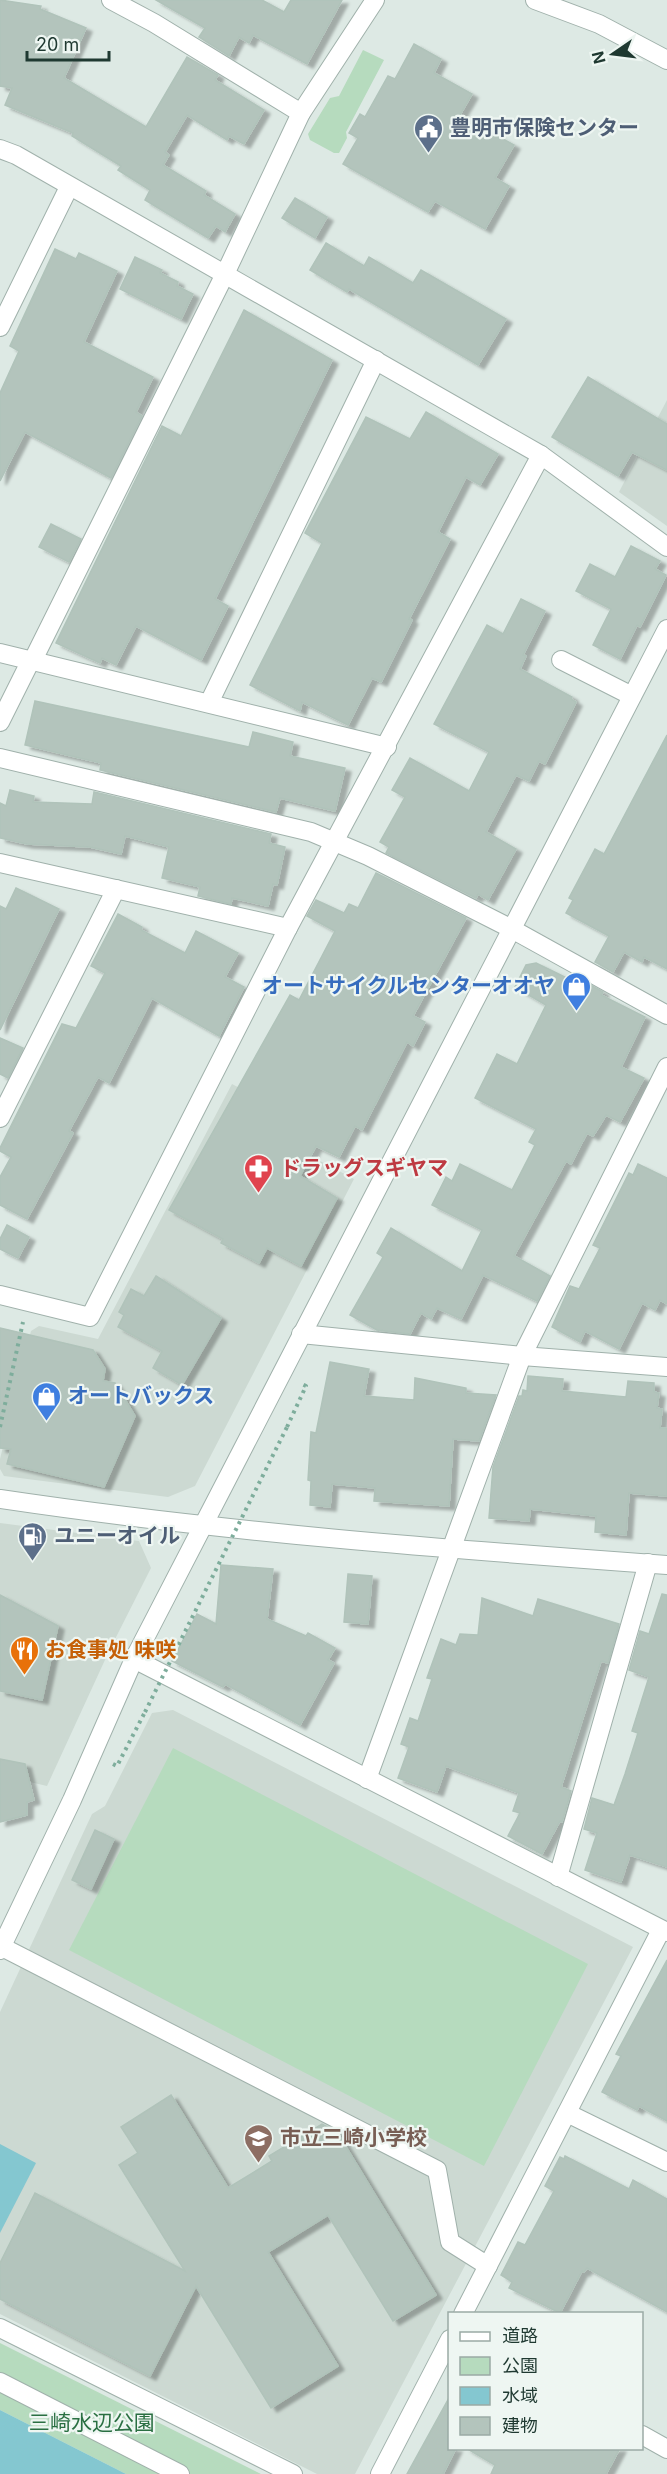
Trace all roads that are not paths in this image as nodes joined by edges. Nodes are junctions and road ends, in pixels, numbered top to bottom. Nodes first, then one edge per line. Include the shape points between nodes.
1 (111, 0) edge
2 (375, 0) edge
3 (535, 0) edge
4 (667, 60) edge
5 (301, 113) junction
6 (0, 149) edge
7 (69, 187) junction
8 (225, 274) junction
9 (0, 327) edge
10 (376, 360) junction
11 (541, 455) junction
12 (667, 548) edge
13 (667, 629) edge
14 (0, 653) edge
15 (32, 660) junction
16 (561, 660) dead end
17 (632, 696) junction
18 (209, 703) junction
19 (0, 722) edge
20 (387, 747) junction
21 (0, 758) edge
22 (335, 842) junction
23 (0, 863) edge
24 (116, 890) junction
25 (288, 928) junction
26 (510, 928) junction
27 (667, 1015) edge
28 (667, 1067) edge
29 (0, 1118) edge
30 (0, 1295) edge
31 (301, 1334) junction
32 (522, 1356) junction
33 (667, 1367) edge
34 (0, 1499) edge
35 (201, 1527) junction
36 (449, 1550) junction
37 (648, 1563) junction
38 (667, 1565) edge
39 (134, 1659) junction
40 (367, 1779) junction
41 (558, 1877) junction
42 (7, 1919) edge
43 (664, 1931) edge
44 (1, 1948) edge
45 (567, 2113) junction
46 (667, 2162) edge
47 (488, 2266) junction
48 (464, 2312) edge
49 (0, 2328) edge
50 (448, 2343) edge
51 (0, 2382) edge
52 (643, 2436) edge
53 (667, 2449) edge
54 (180, 2474) edge
55 (293, 2474) edge
56 (380, 2474) edge

1 - 5 street
2 - 5 street
3 - 4 street via 599,24
5 - 8 street
6 - 7 street
7 - 8 street
7 - 9 street
8 - 10 street
8 - 15 street
10 - 11 street
10 - 18 street
11 - 12 street
11 - 20 street
13 - 17 street
14 - 15 street
15 - 18 street
15 - 19 street
16 - 17 street
17 - 26 street
18 - 20 street
20 - 22 street
21 - 22 street via 311,832
22 - 25 street
22 - 26 street
23 - 24 street
24 - 25 street
24 - 29 street
25 - 30 street via 90,1317
26 - 27 street
26 - 31 street
28 - 32 street
31 - 32 street
31 - 35 street
32 - 33 street
32 - 36 street
34 - 35 street
35 - 36 street
35 - 39 street
36 - 37 street
36 - 40 street
37 - 38 street
37 - 41 street
39 - 40 street
39 - 42 street via 72,1800
40 - 41 street
41 - 43 street
42 - 44 street
43 - 45 street
44 - 47 street via 437,2170 450,2242
45 - 46 street
45 - 47 street
47 - 48 street
49 - 55 street
50 - 56 street
51 - 54 street
52 - 53 street

